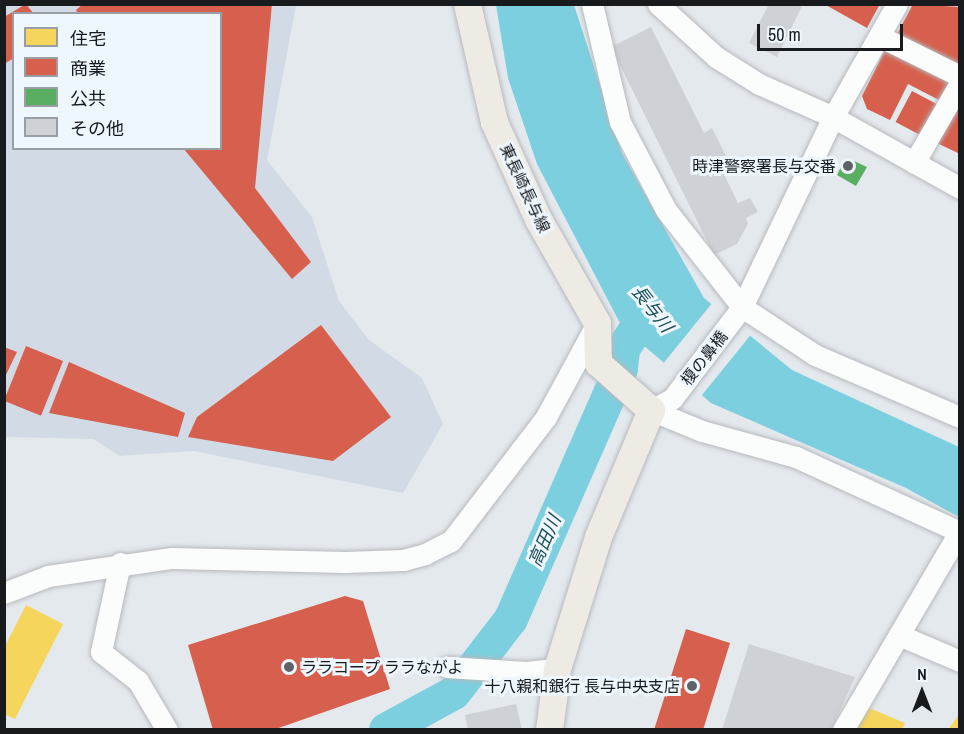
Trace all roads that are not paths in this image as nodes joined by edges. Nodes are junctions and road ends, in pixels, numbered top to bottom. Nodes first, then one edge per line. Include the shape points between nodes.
1 (467, 4) edge
2 (592, 4) edge
3 (658, 4) edge
4 (897, 4) edge
5 (879, 36) junction
6 (960, 76) edge
7 (960, 83) edge
8 (833, 117) junction
9 (914, 163) junction
10 (960, 188) edge
11 (739, 312) junction
12 (597, 323) junction
13 (654, 402) junction
14 (960, 417) edge
15 (959, 532) edge
16 (120, 563) junction
17 (4, 593) edge
18 (898, 635) junction
19 (960, 661) edge
20 (448, 667) dead end
21 (557, 669) junction
22 (167, 729) edge
23 (549, 729) edge
24 (843, 729) edge

1 - 12 main road, 東長崎長与線 via 494,122 538,219
2 - 11 street via 620,122 666,210
3 - 8 street via 716,57 759,84
4 - 5 street, 榎の鼻橋
5 - 6 street
5 - 8 street, 榎の鼻橋
7 - 9 street
8 - 9 street
8 - 11 street, 榎の鼻橋
9 - 10 street
11 - 13 street, 榎の鼻橋
11 - 14 street via 815,355
12 - 13 main road, 東長崎長与線 via 598,363
12 - 16 street via 546,417 452,541 403,560 172,558
13 - 15 street via 702,430 796,457
13 - 21 main road via 598,537
15 - 18 street
16 - 17 street via 48,576
16 - 22 street via 101,652 138,681
18 - 19 street
18 - 24 street
20 - 21 street
21 - 23 main road

